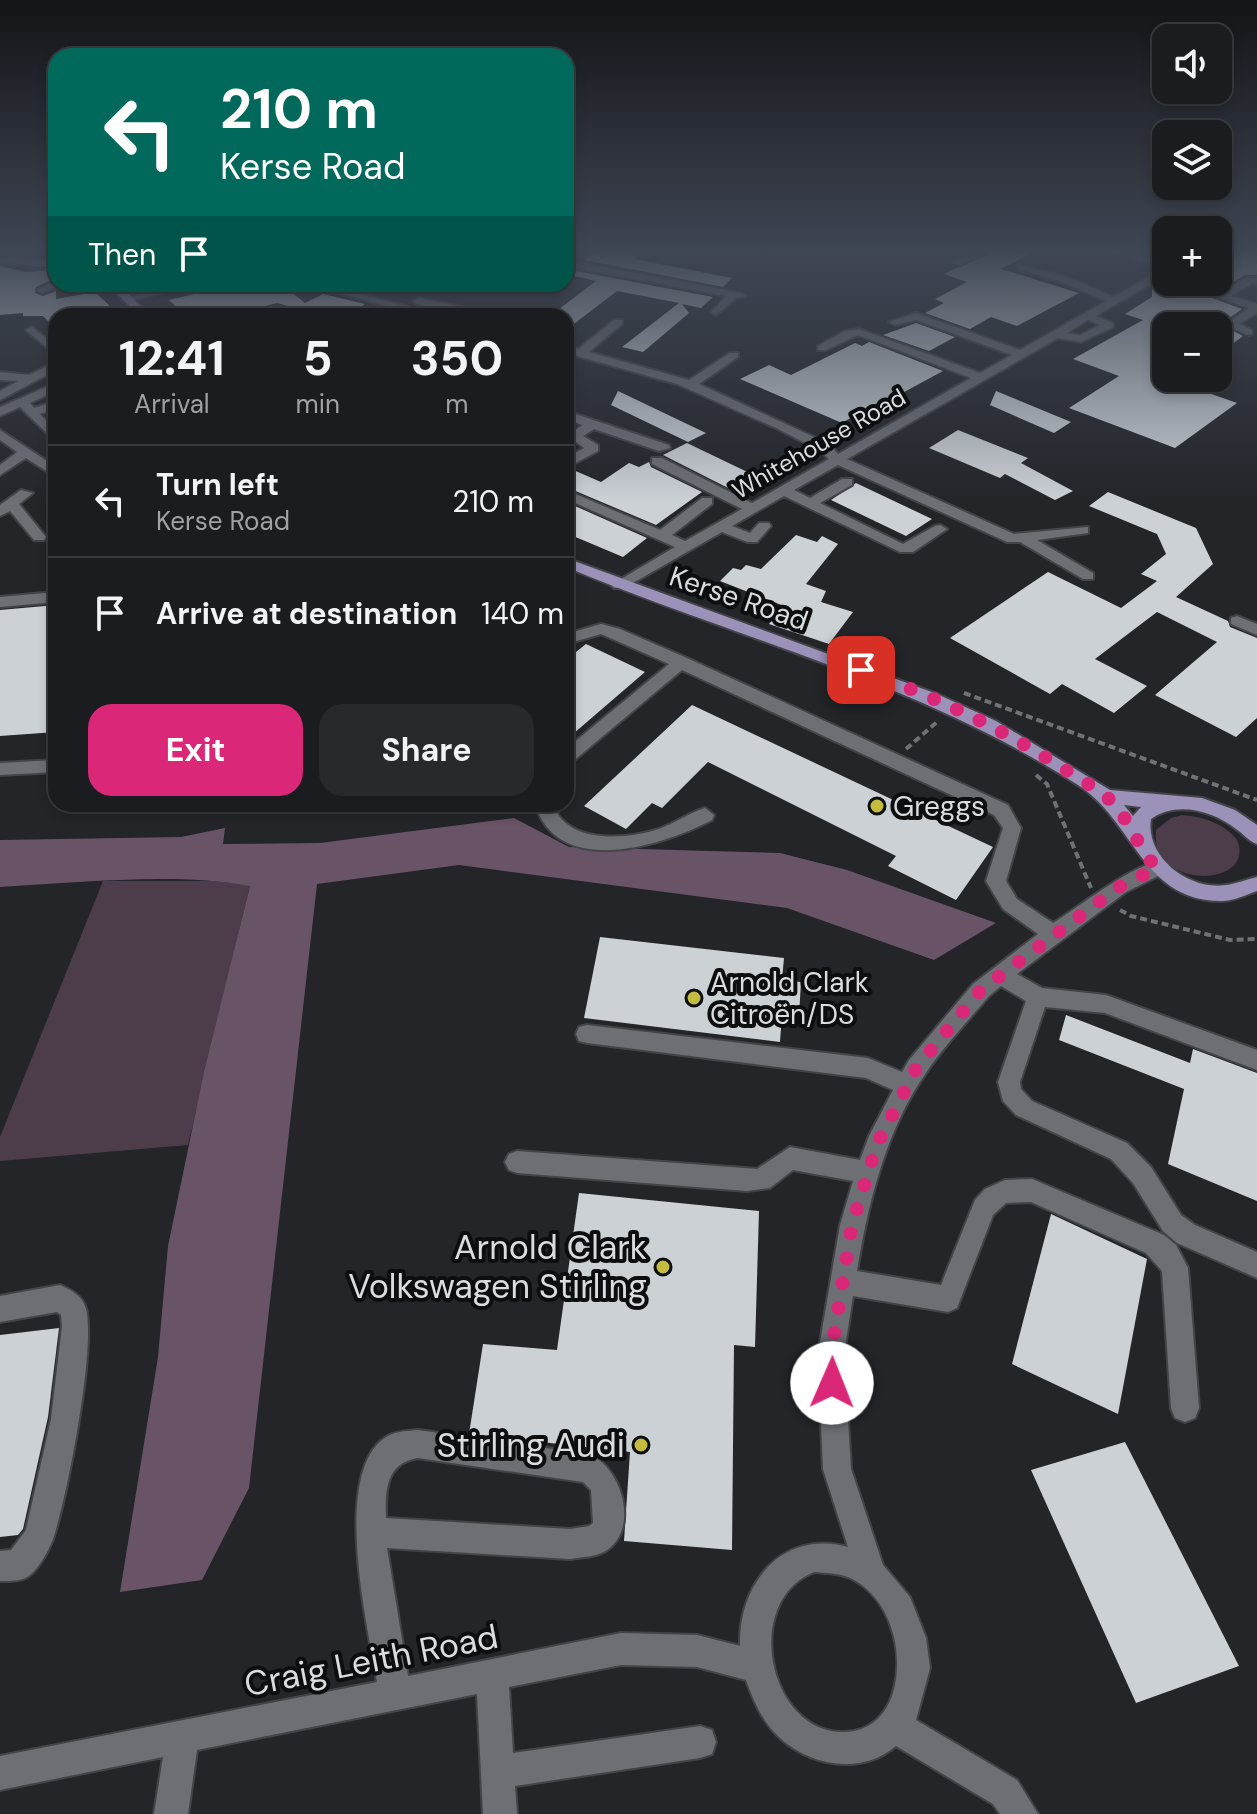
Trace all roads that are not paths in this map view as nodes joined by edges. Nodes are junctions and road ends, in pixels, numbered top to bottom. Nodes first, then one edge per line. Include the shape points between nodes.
1 (604, 334) edge
2 (848, 334) edge
3 (863, 334) edge
4 (965, 334) edge
5 (1057, 334) joint
6 (1092, 334) edge
7 (822, 348) dead end
8 (574, 351) edge
9 (623, 352) dead end
10 (580, 353) junction
11 (1021, 354) junction
12 (734, 355) dead end
13 (648, 358) dead end
14 (1037, 359) dead end
15 (673, 364) dead end
16 (48, 372) edge
17 (659, 374) junction
18 (0, 376) edge
19 (980, 377) junction
20 (29, 379) junction
21 (690, 385) junction
22 (48, 393) edge
23 (0, 396) edge
24 (48, 406) edge
25 (27, 407) junction
26 (0, 412) edge
27 (574, 418) edge
28 (48, 423) edge
29 (592, 424) junction
30 (0, 434) edge
31 (574, 436) edge
32 (574, 436) edge
33 (25, 452) junction
34 (574, 459) edge
35 (836, 459) junction
36 (48, 468) edge
37 (0, 471) edge
38 (847, 482) dead end
39 (783, 490) junction
40 (26, 493) dead end
41 (574, 498) edge
42 (707, 501) dead end
43 (811, 503) junction
44 (6, 508) edge
45 (752, 508) junction
46 (720, 526) junction
47 (764, 526) dead end
48 (940, 529) dead end
49 (1083, 530) dead end
50 (661, 536) junction
51 (39, 537) dead end
52 (1023, 538) junction
53 (685, 546) junction
54 (574, 565) edge
55 (1088, 576) dead end
56 (619, 585) junction
57 (48, 598) edge
58 (0, 602) edge
59 (1237, 621) dead end
60 (1257, 630) edge
61 (574, 637) edge
62 (681, 662) junction
63 (574, 751) edge
64 (48, 766) edge
65 (0, 769) edge
66 (1106, 796) junction
67 (1166, 803) junction
68 (548, 812) edge
69 (705, 815) dead end
70 (1249, 822) edge
71 (1138, 836) junction
72 (1257, 837) edge
73 (1157, 868) junction
74 (1253, 892) edge
75 (1053, 934) junction
76 (1000, 975) junction
77 (1038, 997) junction
78 (587, 1034) dead end
79 (1257, 1060) edge
80 (907, 1085) junction
81 (517, 1162) dead end
82 (868, 1173) junction
83 (1257, 1265) edge
84 (842, 1281) junction
85 (0, 1309) edge
86 (1185, 1408) dead end
87 (370, 1532) junction
88 (0, 1566) edge
89 (871, 1573) junction
90 (758, 1667) junction
91 (492, 1675) junction
92 (395, 1694) junction
93 (894, 1726) junction
94 (183, 1736) junction
95 (700, 1742) dead end
96 (497, 1772) junction
97 (0, 1773) edge
98 (171, 1814) edge
99 (500, 1814) edge
100 (1021, 1814) edge

1 - 10 street
2 - 7 street
3 - 19 street
4 - 11 street
5 - 6 street via 1081,339
5 - 11 street, Whitehouse Road
8 - 10 street
9 - 13 street
10 - 17 street
11 - 14 street
11 - 19 street, Whitehouse Road
12 - 21 street
15 - 17 street
16 - 20 street
17 - 21 street
18 - 20 street
19 - 35 street, Whitehouse Road
20 - 23 street
21 - 35 street via 824,447
22 - 25 street
24 - 25 street
25 - 26 street
25 - 28 street
27 - 29 street
29 - 31 street
29 - 45 street via 660,454
30 - 33 street
32 - 34 street via 593,448
33 - 36 street
33 - 37 street
35 - 39 street, Whitehouse Road
35 - 52 street via 1012,539
38 - 43 street
39 - 43 street
39 - 45 street, Whitehouse Road
40 - 44 street
41 - 50 street
42 - 50 street
43 - 48 street via 904,549
44 - 51 street
45 - 46 street, Whitehouse Road
46 - 47 street via 752,539
46 - 53 street, Whitehouse Road
49 - 52 street
50 - 53 street
52 - 55 street
53 - 56 street, Whitehouse Road
54 - 56 main road, Kerse Road
56 - 66 main road, Kerse Road via 955,706
57 - 58 street
59 - 60 street
61 - 62 street via 601,629 614,632
62 - 63 street
62 - 75 street via 1001,810 1012,828 996,881 1010,904
64 - 65 street
66 - 67 main road, Kerse Road
66 - 71 main road, Kerse Road
67 - 70 main road, Kerse Road via 1204,805
67 - 71 main road via 1144,815
68 - 69 street via 557,828 581,840 608,842 645,840
70 - 72 main road
71 - 73 main road, Kerse Road
73 - 74 main road via 1200,890
73 - 75 street via 1119,887
75 - 76 street
76 - 77 street
76 - 80 street via 981,990
77 - 79 street via 1106,1004
77 - 83 street via 1009,1082 1014,1098 1024,1108 1119,1151 1142,1175 1172,1223
78 - 80 street via 868,1068
80 - 82 street
81 - 82 street via 761,1180 790,1158
82 - 84 street
84 - 86 street via 948,1299 993,1195 1010,1189 1032,1191 1167,1254 1175,1268
84 - 89 street via 831,1354 837,1469
85 - 88 street via 60,1298 73,1308 75,1326 65,1419 39,1536 19,1565
87 - 87 street via 372,1496 382,1462 396,1447 418,1444 589,1468 606,1486 608,1529 596,1540 570,1544
87 - 92 street
89 - 90 street via 840,1558 814,1557 788,1568 761,1603 755,1634
89 - 93 street via 892,1596 912,1641 914,1675
90 - 91 street, Craig Leith Road via 697,1651 621,1649
90 - 93 street via 775,1708 798,1733 824,1747 872,1744
91 - 92 street, Craig Leith Road
91 - 96 street
92 - 94 street, Craig Leith Road
93 - 100 street via 1005,1792
94 - 97 street, Craig Leith Road
94 - 98 street
95 - 96 street
96 - 99 street

